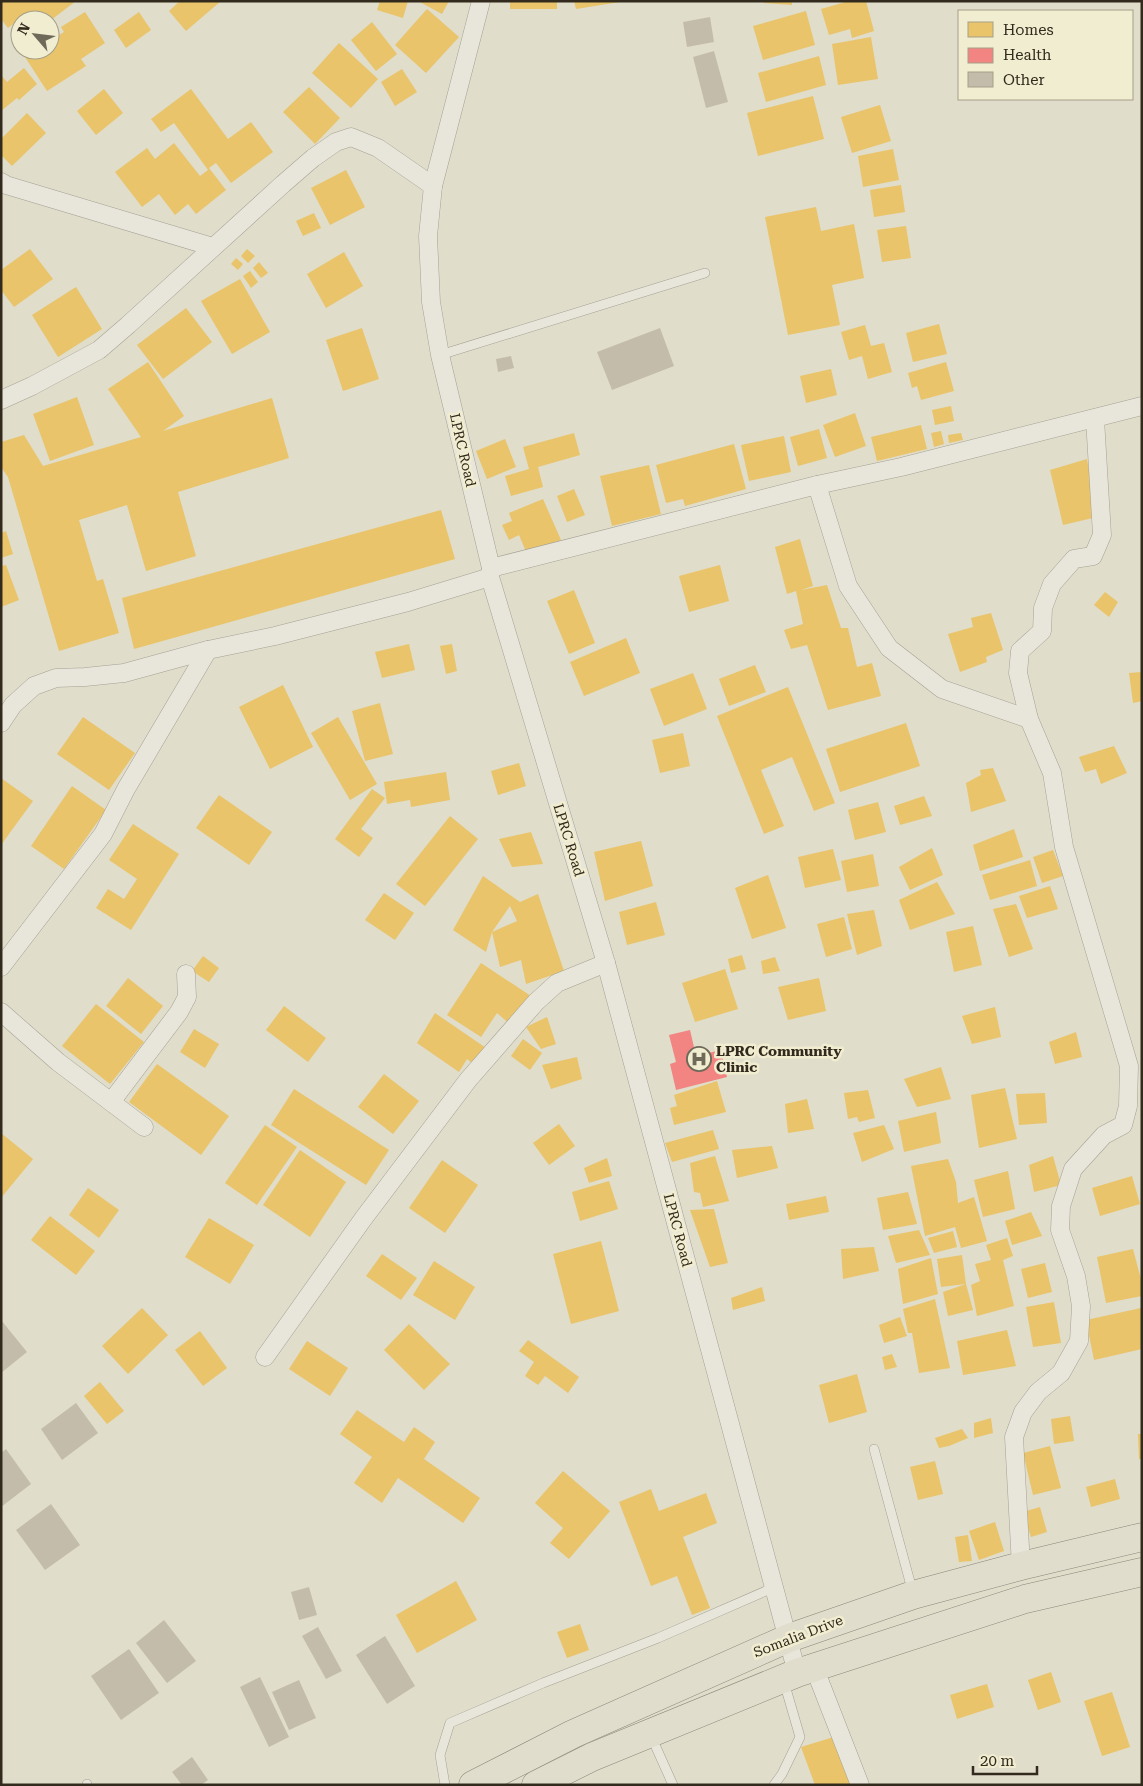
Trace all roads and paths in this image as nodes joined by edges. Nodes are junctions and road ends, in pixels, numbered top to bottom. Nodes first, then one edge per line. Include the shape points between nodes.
1 (481, 1) edge
2 (1, 182) edge
3 (433, 186) junction
4 (213, 247) junction
5 (705, 273) dead end
6 (440, 355) junction
7 (1, 400) edge
8 (1142, 406) edge
9 (1095, 419) junction
10 (817, 486) junction
11 (490, 573) junction
12 (208, 650) junction
13 (1029, 719) junction
14 (1, 723) edge
15 (606, 962) junction
16 (1, 967) edge
17 (186, 974) dead end
18 (1, 1012) edge
19 (111, 1102) junction
20 (144, 1127) dead end
21 (265, 1357) dead end
22 (874, 1448) dead end
23 (1142, 1537) edge
24 (1021, 1566) junction
25 (1142, 1572) edge
26 (775, 1587) junction
27 (913, 1595) junction
28 (788, 1638) junction
29 (798, 1673) junction
30 (650, 1734) junction
31 (444, 1785) edge
32 (473, 1785) edge
33 (536, 1785) edge
34 (673, 1785) edge
35 (774, 1785) edge
36 (860, 1785) edge

1 - 3 street, LPRC Road
2 - 4 street
3 - 4 street via 378,148 346,137 313,158
3 - 6 street, LPRC Road via 428,236 431,302
4 - 7 street via 98,350
5 - 6 lane
6 - 11 street, LPRC Road
8 - 9 street
9 - 10 street
9 - 13 street via 1102,536 1093,556 1074,559 1052,584 1043,608 1042,631 1020,651 1018,673
10 - 11 street
10 - 13 street via 848,586 889,648 942,689
11 - 12 street via 408,602
11 - 15 street, LPRC Road
12 - 14 street via 124,673 56,678 34,686 13,705
12 - 16 street via 103,834
13 - 24 street via 1052,773 1064,847 1130,1066 1128,1106 1123,1125 1104,1136 1073,1169 1061,1206 1060,1230 1076,1276 1081,1306 1079,1341 1061,1373 1038,1392 1023,1412 1014,1436
15 - 21 street via 557,983 536,1002 468,1080 363,1219
15 - 26 street, LPRC Road
17 - 19 street via 187,997 179,1012
18 - 19 street via 58,1062
19 - 20 street
22 - 27 lane
23 - 24 main road, Somalia Drive
24 - 27 main road, Somalia Drive
25 - 29 main road via 1024,1599
26 - 28 street, LPRC Road
26 - 31 lane via 450,1722 440,1755
27 - 28 main road, Somalia Drive
28 - 29 street, LPRC Road
28 - 32 main road, Somalia Drive via 572,1734
29 - 30 main road
29 - 35 lane via 800,1737
29 - 36 street, LPRC Road
30 - 33 main road via 592,1757
30 - 34 lane

